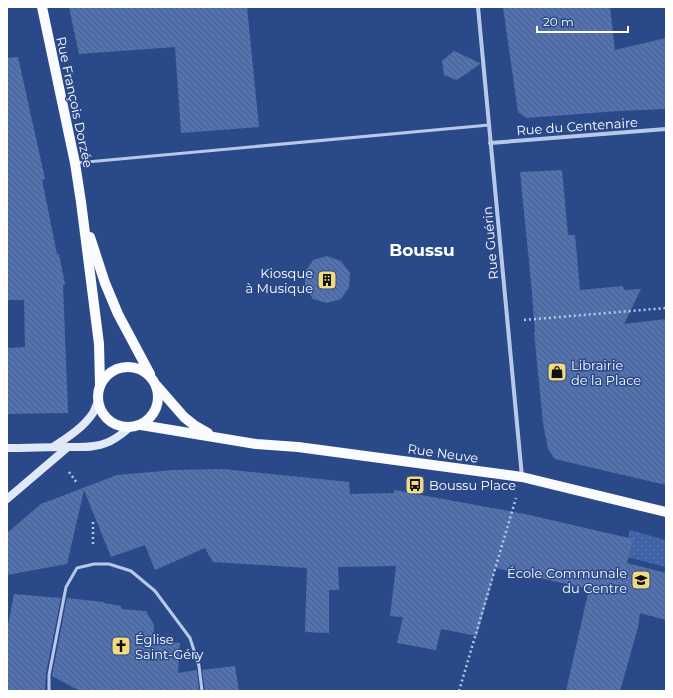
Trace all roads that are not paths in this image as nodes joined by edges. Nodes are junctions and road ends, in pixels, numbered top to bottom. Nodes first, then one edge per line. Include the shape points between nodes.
1 (42, 7) edge
2 (478, 7) edge
3 (489, 125) junction
4 (666, 129) edge
5 (490, 143) junction
6 (75, 163) junction
7 (81, 202) junction
8 (150, 376) junction
9 (100, 385) junction
10 (156, 385) junction
11 (98, 402) junction
12 (141, 425) junction
13 (129, 428) junction
14 (213, 436) junction
15 (68, 447) junction
16 (7, 448) edge
17 (52, 448) junction
18 (522, 477) junction
19 (7, 499) edge
20 (666, 512) edge
21 (49, 691) edge
22 (202, 691) edge

1 - 6 main road, Rue François Dorzée
2 - 3 street, Rue Guérin
3 - 5 street, Rue Guérin
3 - 6 lane
4 - 5 street, Rue du Centenaire
5 - 18 street, Rue Guérin
6 - 7 main road, Rue François Dorzée
7 - 8 main road, Rue François Dorzée via 94,250 118,314
7 - 9 main road, Rue François Dorzée via 99,344
8 - 9 main road via 142,370 123,367 105,376
8 - 10 main road
9 - 11 main road
10 - 12 main road via 159,400 157,408 150,419
10 - 14 main road, Rue Neuve via 184,417
11 - 13 main road via 100,410 109,421
11 - 17 street via 84,424
12 - 13 main road
12 - 14 main road, Rue Neuve
13 - 15 street via 106,443
14 - 18 main road, Rue Neuve via 256,444 298,447
15 - 17 street
15 - 19 street
16 - 17 street
18 - 20 main road, Rue Neuve
21 - 22 lane via 66,587 77,568 94,564 109,564 131,571 156,590 190,638 199,666

